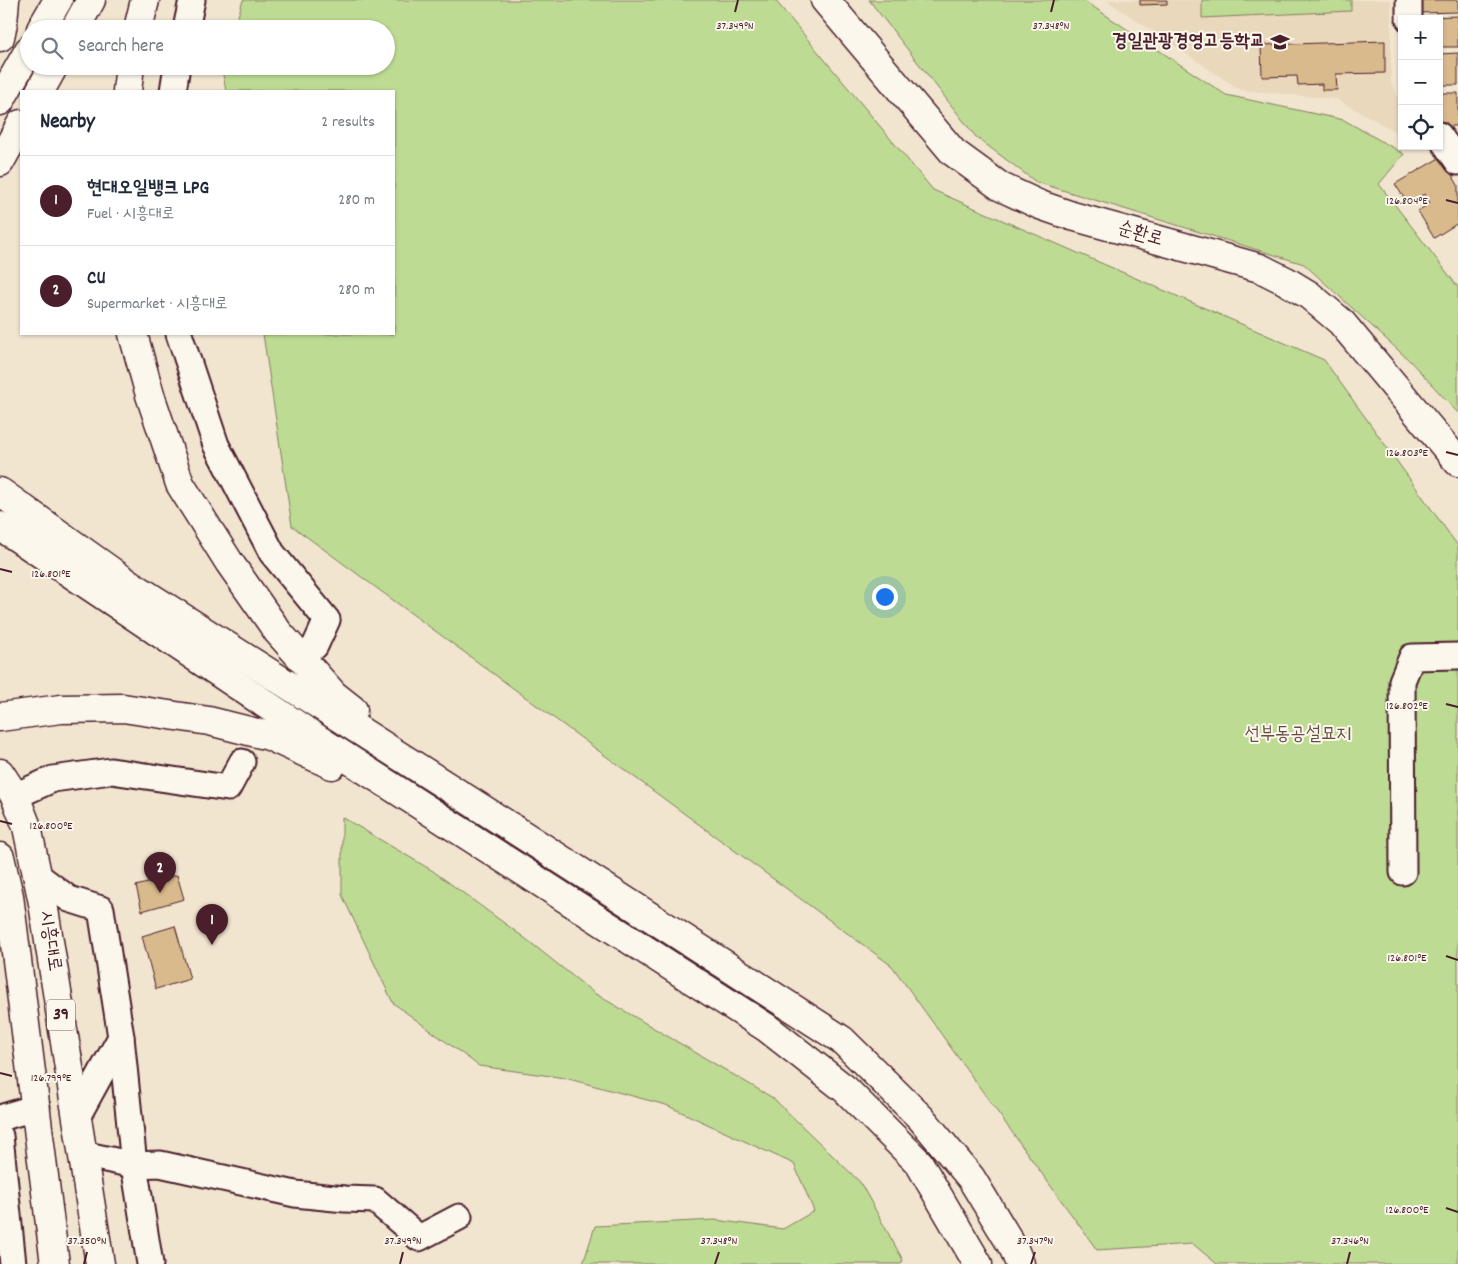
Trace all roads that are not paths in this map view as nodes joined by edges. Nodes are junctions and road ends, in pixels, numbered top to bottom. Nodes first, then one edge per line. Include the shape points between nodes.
1 (5, 0) edge
2 (58, 0) edge
3 (91, 0) edge
4 (145, 0) edge
5 (192, 0) edge
6 (825, 0) edge
7 (1409, 0) edge
8 (1409, 15) edge
9 (46, 20) edge
10 (80, 20) edge
11 (140, 20) edge
12 (188, 20) edge
13 (0, 37) edge
14 (20, 66) edge
15 (49, 75) edge
16 (129, 75) edge
17 (176, 75) edge
18 (41, 90) edge
19 (127, 90) edge
20 (173, 90) edge
21 (0, 101) edge
22 (20, 126) edge
23 (1443, 141) edge
24 (0, 162) edge
25 (1458, 162) edge
26 (134, 335) edge
27 (179, 335) edge
28 (1458, 462) edge
29 (0, 492) edge
30 (0, 526) edge
31 (315, 646) dead end
32 (1458, 656) edge
33 (0, 717) edge
34 (242, 762) dead end
35 (0, 773) edge
36 (15, 796) junction
37 (425, 808) junction
38 (481, 808) junction
39 (0, 857) edge
40 (1404, 872) dead end
41 (37, 875) junction
42 (122, 1037) junction
43 (36, 1107) junction
44 (77, 1117) junction
45 (0, 1118) edge
46 (0, 1136) edge
47 (82, 1154) junction
48 (134, 1165) junction
49 (459, 1217) dead end
50 (13, 1264) edge
51 (55, 1264) edge
52 (100, 1264) edge
53 (150, 1264) edge
54 (978, 1264) edge
55 (1020, 1264) edge

1 - 13 main road
2 - 9 main road
3 - 10 main road
4 - 11 main road
5 - 12 street
6 - 28 main road, 순환로 via 953,152 1001,187 1040,205 1260,268 1309,295 1341,322
7 - 8 street
14 - 21 main road
15 - 18 main road
16 - 19 main road
17 - 20 street
22 - 24 main road
23 - 25 street
26 - 38 main road via 150,395 180,484 278,632 334,695
27 - 31 street via 216,445 272,553 327,620
29 - 38 main road via 122,579
30 - 37 main road
32 - 40 street via 1412,657 1402,681
33 - 37 main road via 61,709 123,708 209,721 269,736
34 - 36 street via 228,788 111,771 53,780
35 - 36 main road, 시흥대로 / 39
36 - 41 main road, 시흥대로 / 39 via 27,828
37 - 54 main road via 767,1028 845,1089 919,1163
38 - 55 main road via 842,1040 920,1118 971,1178
39 - 43 main road, 시흥대로 / 39 via 9,896
41 - 42 street via 69,899 101,909
41 - 44 main road, 시흥대로 / 39
42 - 44 street
42 - 48 street
43 - 45 street
43 - 51 main road, 시흥대로 / 39
44 - 47 main road, 시흥대로 / 39
46 - 50 street
47 - 48 street
47 - 52 main road, 시흥대로 / 39
48 - 49 street via 160,1164 295,1194 374,1200 419,1238
48 - 53 street

